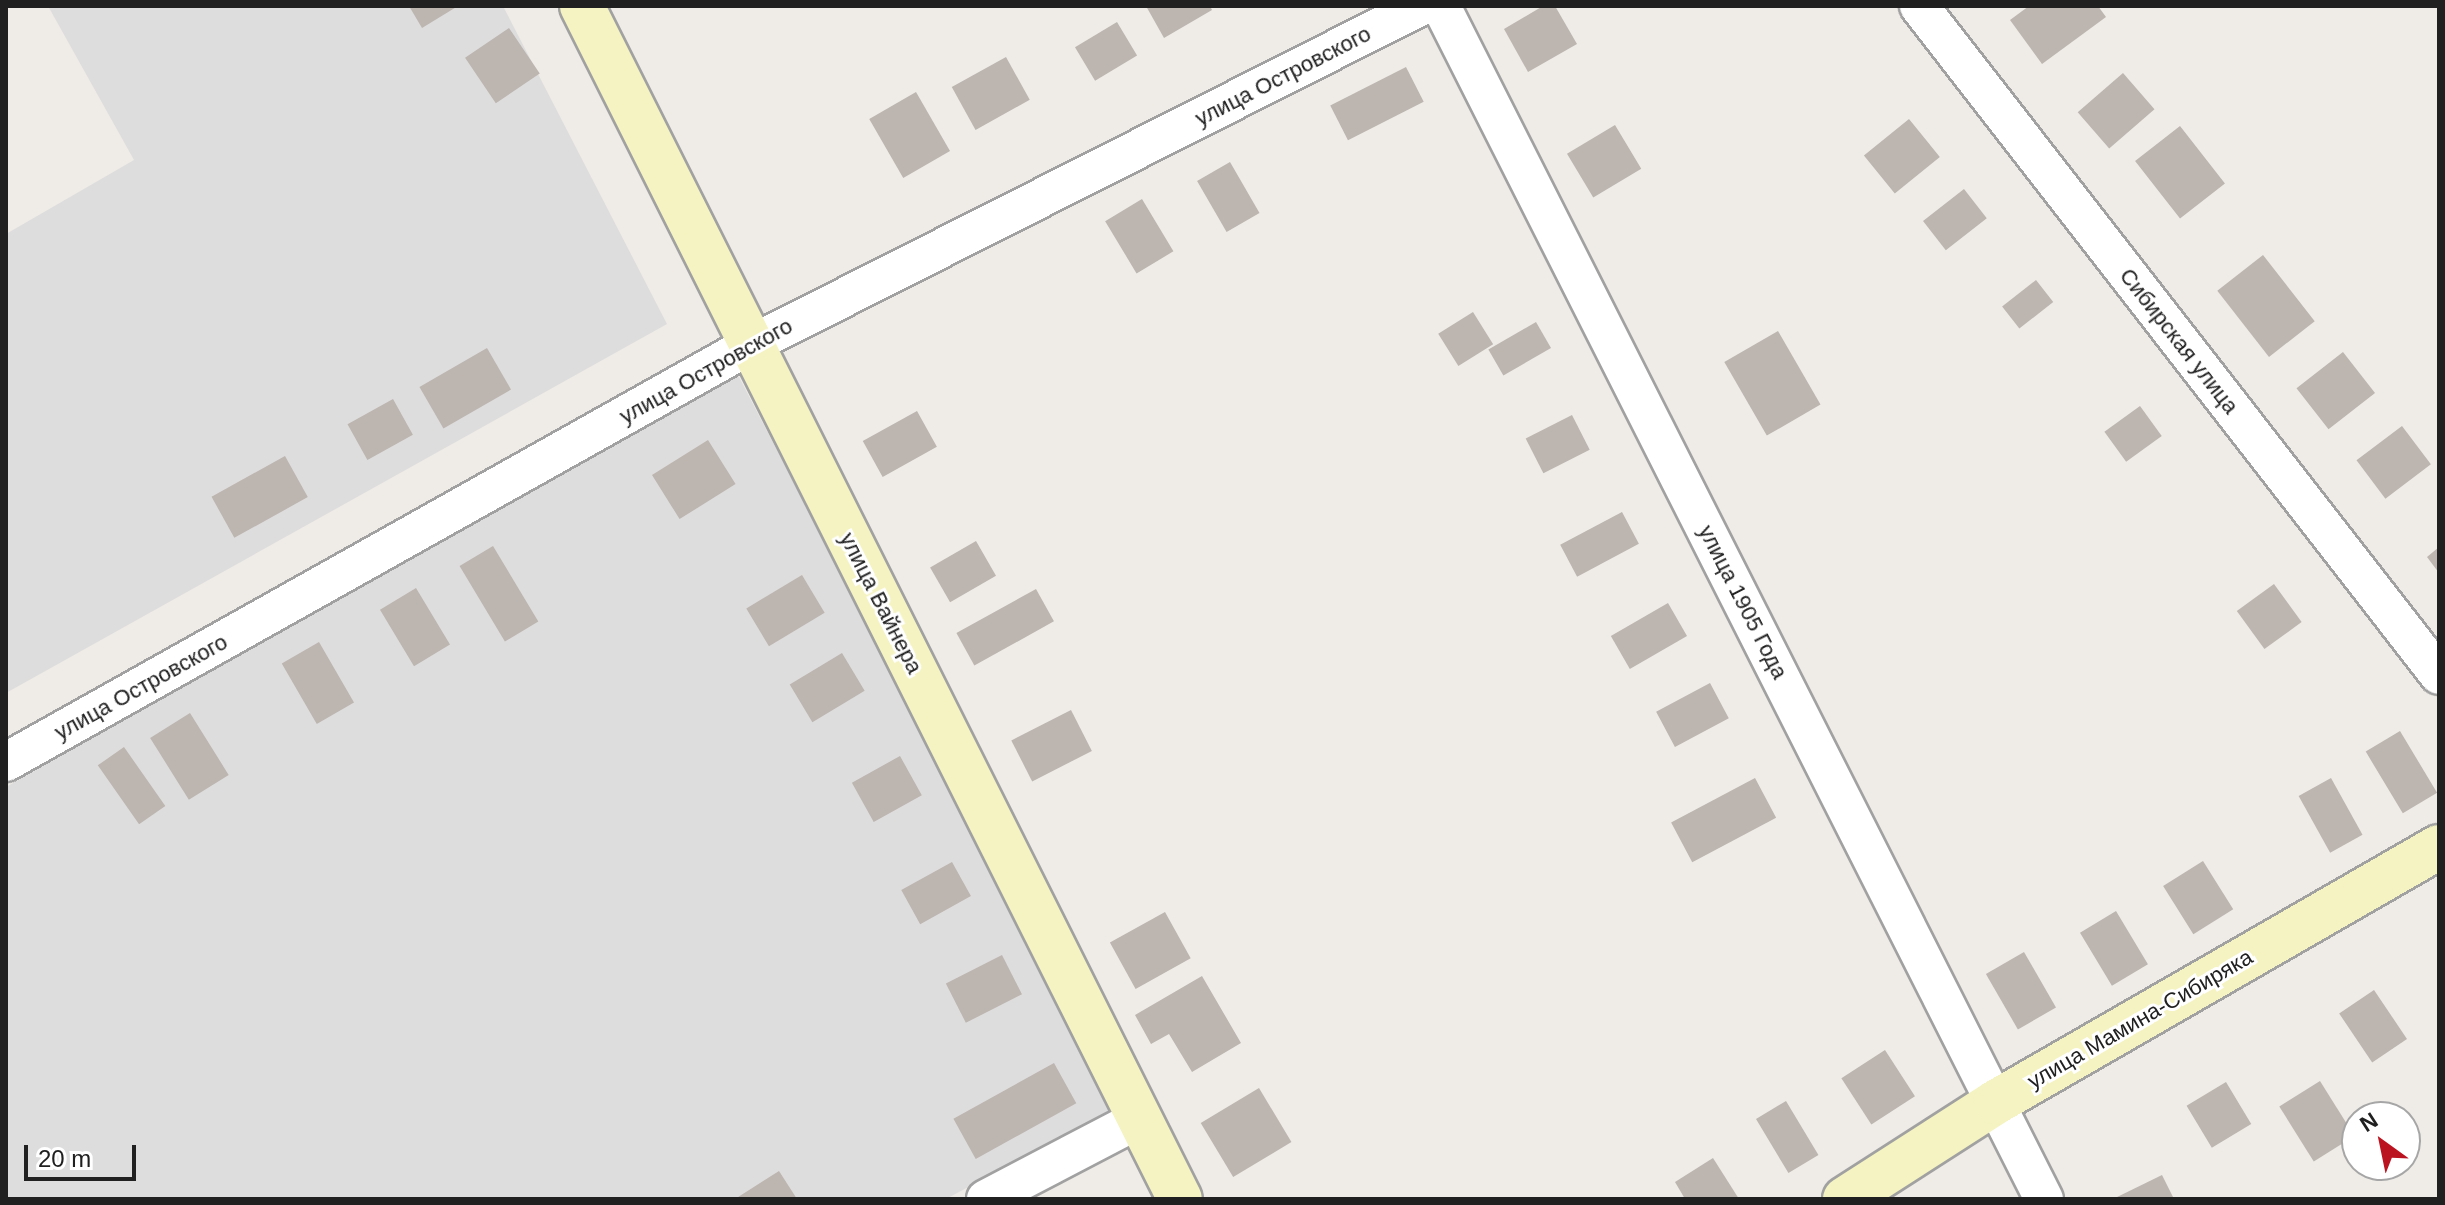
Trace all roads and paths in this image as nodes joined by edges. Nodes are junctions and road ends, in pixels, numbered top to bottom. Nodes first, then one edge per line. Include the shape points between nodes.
1 (582, 6) edge
2 (1421, 6) edge
3 (1441, 6) edge
4 (1919, 6) edge
5 (752, 344) junction
6 (2439, 675) edge
7 (6, 762) edge
8 (2439, 847) edge
9 (1996, 1102) junction
10 (1139, 1119) junction
11 (986, 1199) edge
12 (1180, 1199) edge
13 (1845, 1199) edge
14 (2044, 1199) edge

1 - 5 street, улица Вайнера
2 - 5 street, улица Островского
3 - 9 street, улица 1905 Года
4 - 6 street, Сибирская улица
5 - 7 street, улица Островского
5 - 10 street, улица Вайнера
8 - 9 street, улица Мамина-Сибиряка
9 - 13 street, улица Мамина-Сибиряка
9 - 14 street, улица 1905 Года
10 - 11 street
10 - 12 street, улица Вайнера

